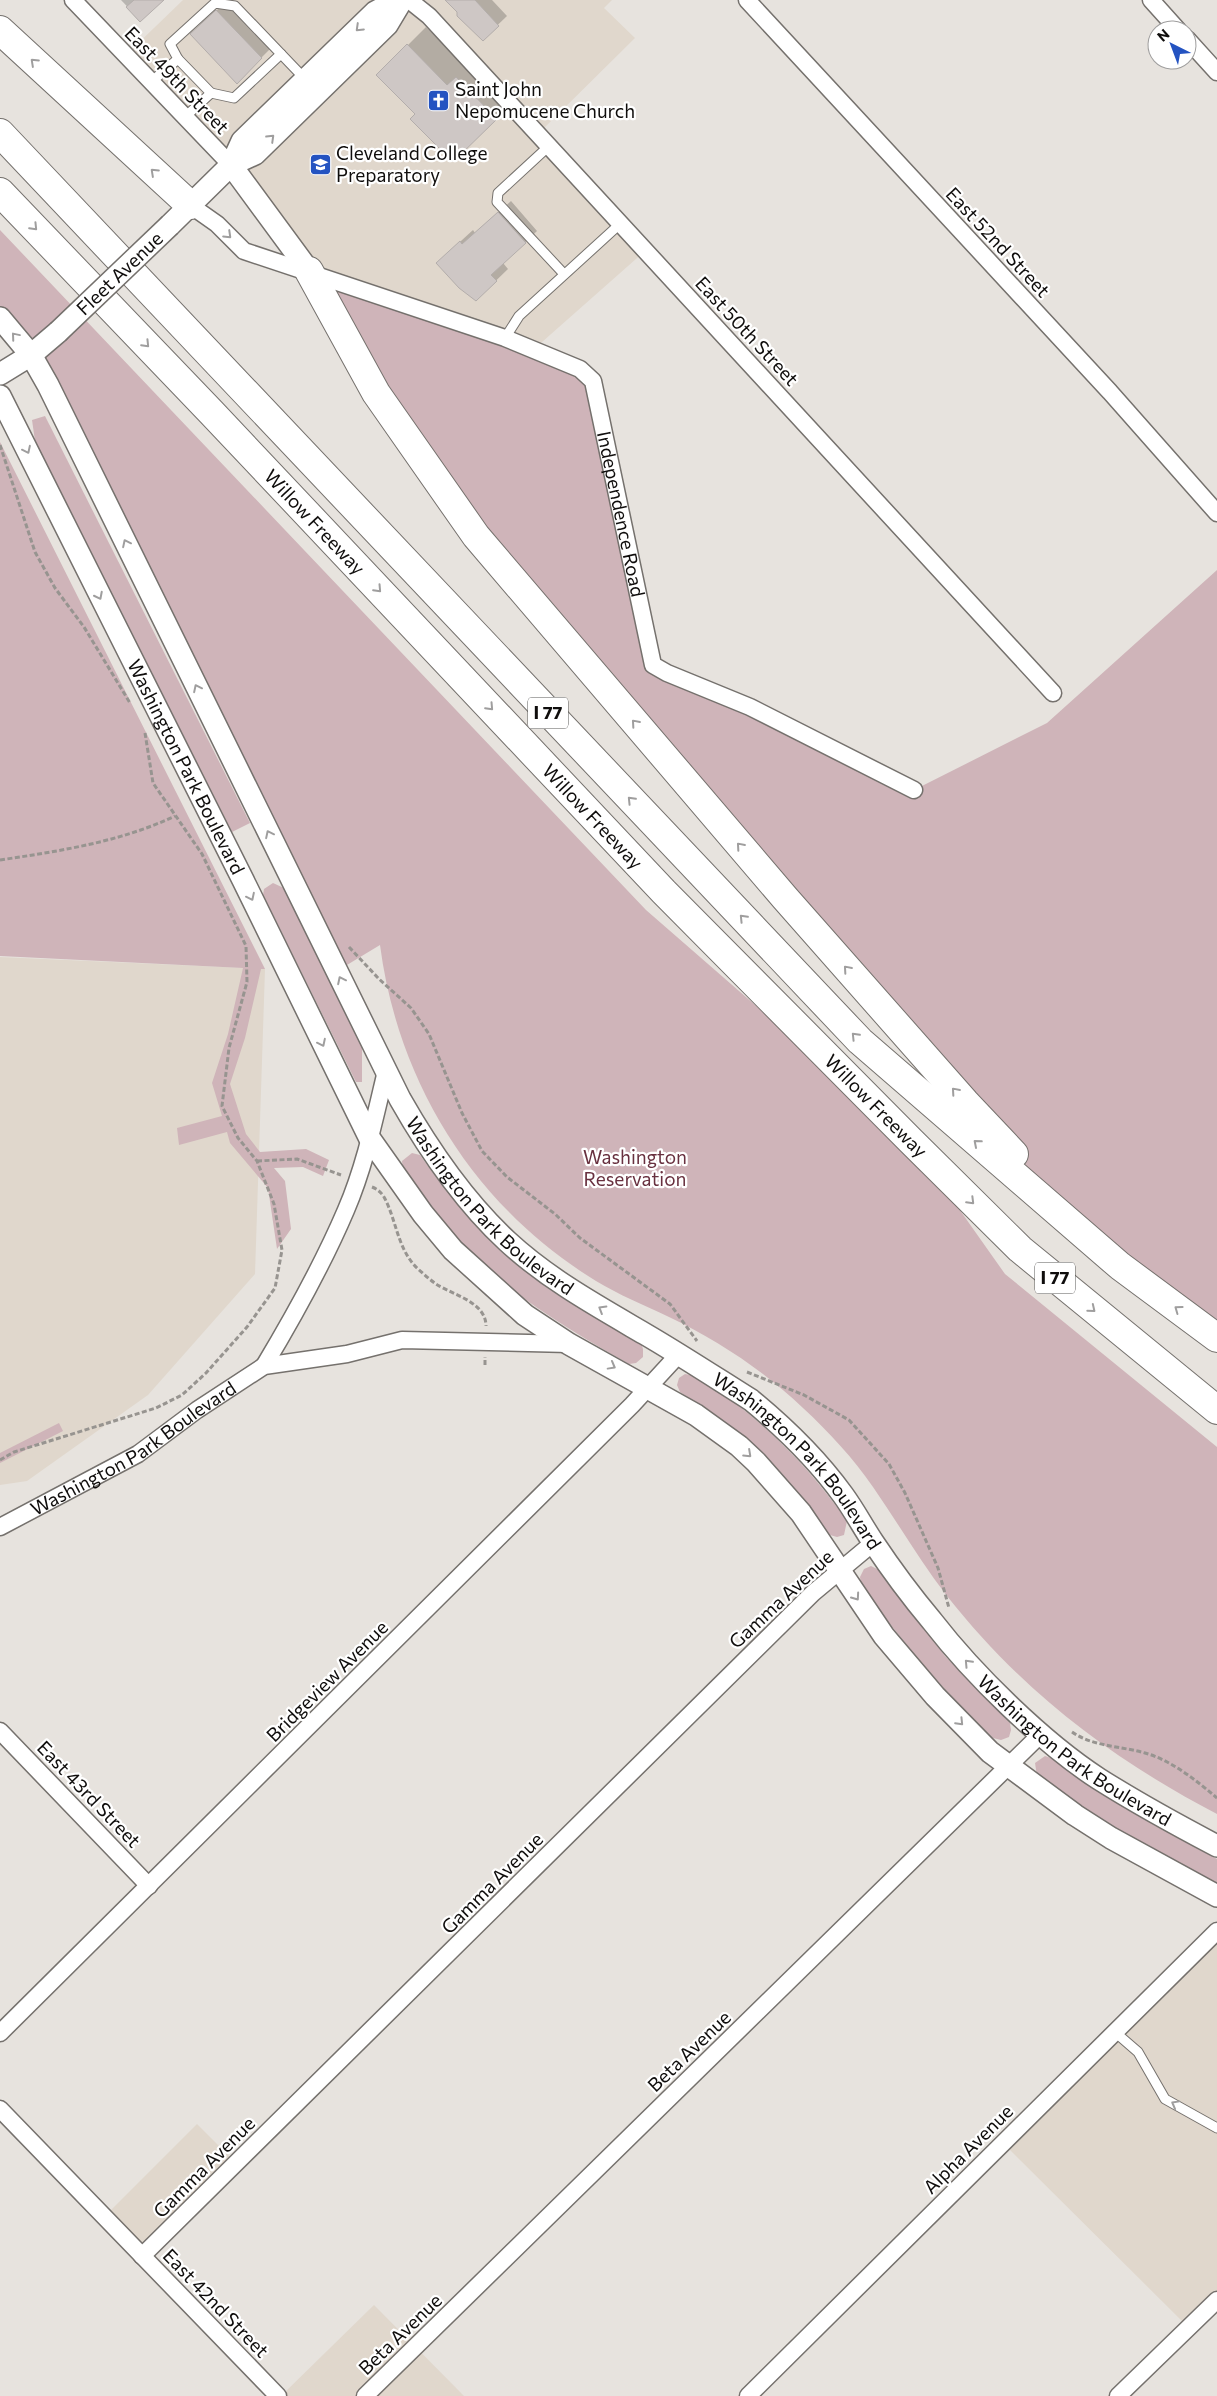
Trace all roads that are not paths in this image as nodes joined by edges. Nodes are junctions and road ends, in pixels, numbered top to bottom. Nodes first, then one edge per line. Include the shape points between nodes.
1 (73, 0) edge
2 (398, 0) edge
3 (402, 0) edge
4 (409, 0) edge
5 (747, 0) edge
6 (1151, 0) edge
7 (1169, 20) edge
8 (0, 30) edge
9 (1197, 50) edge
10 (281, 54) junction
11 (178, 60) junction
12 (1217, 72) edge
13 (305, 80) junction
14 (151, 82) junction
15 (211, 93) junction
16 (185, 117) junction
17 (0, 133) edge
18 (550, 146) junction
19 (231, 165) junction
20 (0, 192) edge
21 (190, 205) junction
22 (621, 224) junction
23 (308, 271) junction
24 (564, 274) junction
25 (0, 318) edge
26 (505, 338) junction
27 (31, 355) junction
28 (0, 374) edge
29 (0, 396) edge
30 (1217, 514) edge
31 (1053, 692) dead end
32 (914, 790) dead end
33 (386, 1071) junction
34 (370, 1139) junction
35 (1120, 1266) junction
36 (1217, 1338) edge
37 (569, 1344) junction
38 (679, 1354) junction
39 (264, 1366) junction
40 (648, 1389) junction
41 (1214, 1409) edge
42 (0, 1528) edge
43 (873, 1543) junction
44 (839, 1571) junction
45 (0, 1731) edge
46 (1041, 1734) junction
47 (1008, 1766) junction
48 (1217, 1846) edge
49 (148, 1886) junction
50 (1217, 1896) edge
51 (1217, 1931) edge
52 (1115, 2032) junction
53 (0, 2033) edge
54 (0, 2109) edge
55 (1217, 2128) edge
56 (142, 2256) junction
57 (1217, 2300) edge
58 (278, 2396) edge
59 (365, 2396) edge
60 (748, 2396) edge
61 (1118, 2396) edge

1 - 14 street, East 49th Street
2 -> 13 street, Fleet Avenue via 375,12
19 -> 3 street, Fleet Avenue via 255,154 388,25
4 - 18 street, East 50th Street via 429,16
5 - 30 street, East 52nd Street via 1110,392
6 - 7 street
21 -> 8 highway
9 - 12 street
10 - 11 lane via 235,6 215,3 170,44
10 - 13 lane
10 - 15 lane via 234,98
11 - 14 lane
11 - 15 lane
13 - 19 street, Fleet Avenue via 242,141
14 - 16 street, East 49th Street
15 - 16 lane
16 - 19 street, East 49th Street
35 -> 17 highway, Willow Freeway / I 77 via 860,1041
18 - 22 street, East 50th Street
18 - 24 lane via 498,194 497,202
19 - 21 street, Fleet Avenue
19 - 23 street
20 -> 41 highway, Willow Freeway / I 77 via 664,892 911,1141 1020,1249
21 -> 23 street, Independence Road via 217,224 244,250
21 - 27 street, Fleet Avenue, bridge
22 - 24 lane
22 - 31 street, East 50th Street
23 - 26 street, Independence Road
35 -> 23 highway via 958,1095 476,536 376,393
24 - 26 lane via 519,316
27 -> 25 street, Washington Park Boulevard
26 - 32 street, Independence Road via 580,369 593,381 653,665 750,707
27 - 28 street, Fleet Avenue
33 -> 27 street, Washington Park Boulevard
29 -> 34 street, Washington Park Boulevard
33 - 34 street, Washington Park Boulevard
38 -> 33 street, Washington Park Boulevard via 580,1296 507,1241 482,1216 438,1158
34 - 37 street, Washington Park Boulevard via 453,1250 525,1315
34 - 39 street, Washington Park Boulevard via 346,1210 298,1309
36 -> 35 highway, Willow Freeway / I 77
37 - 39 street, Washington Park Boulevard via 402,1340 347,1354
37 -> 40 street, Washington Park Boulevard
38 - 40 street, Bridgeview Avenue
38 - 43 street, Washington Park Boulevard via 751,1400 794,1438 842,1494
39 - 42 street, Washington Park Boulevard via 138,1454
40 -> 44 street, Washington Park Boulevard via 696,1415 756,1462 801,1513
40 - 49 street, Bridgeview Avenue
43 - 44 street, Gamma Avenue
46 -> 43 street, Washington Park Boulevard via 958,1653
44 -> 47 street, Washington Park Boulevard via 909,1667 990,1752
44 - 56 street, Gamma Avenue
45 - 49 street, East 43rd Street
46 - 47 street, Beta Avenue
46 - 48 street, Washington Park Boulevard via 1097,1778
47 - 50 street, Washington Park Boulevard via 1111,1838
47 - 59 street, Beta Avenue
49 - 53 street, Bridgeview Avenue
51 - 52 street, Alpha Avenue
55 -> 52 lane via 1165,2098 1138,2052
52 - 60 street, Alpha Avenue
54 - 56 street, East 42nd Street
56 - 58 street, East 42nd Street
57 - 61 street

